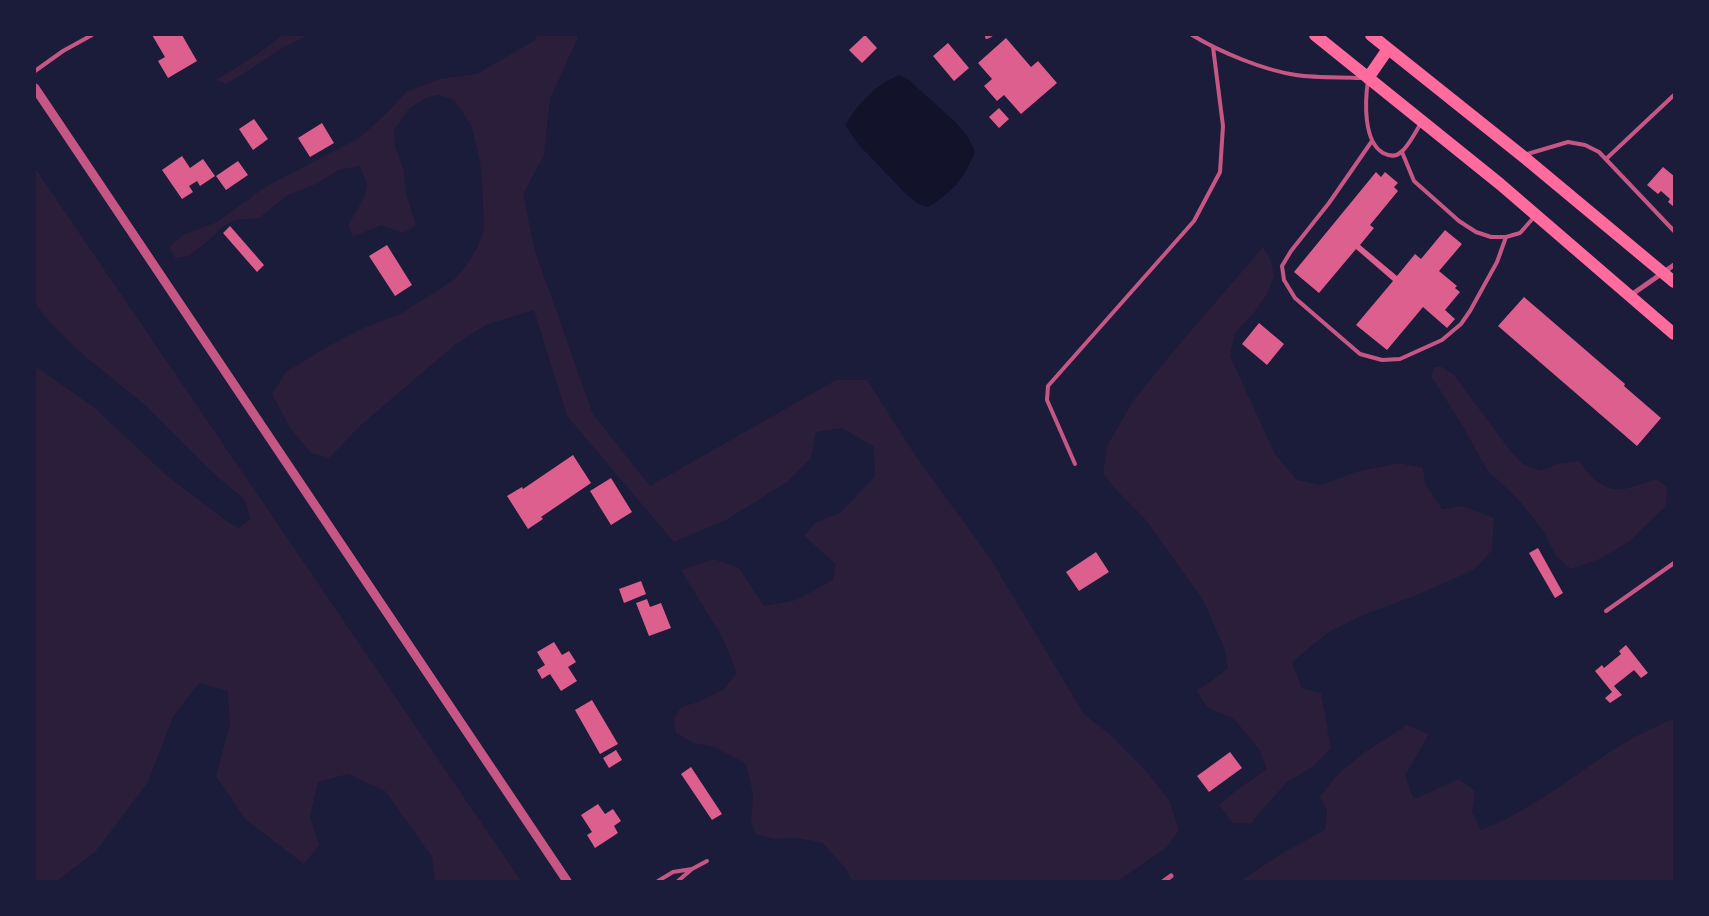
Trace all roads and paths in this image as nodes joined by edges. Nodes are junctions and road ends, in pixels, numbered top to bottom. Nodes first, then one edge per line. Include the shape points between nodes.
1 (92, 35) edge
2 (1192, 35) edge
3 (1315, 35) edge
4 (1371, 35) edge
5 (1212, 47) junction
6 (1388, 49) junction
7 (35, 71) edge
8 (1368, 78) junction
9 (35, 88) edge
10 (1674, 96) edge
11 (1423, 122) junction
12 (1372, 141) junction
13 (1402, 152) junction
14 (1522, 155) junction
15 (1606, 160) junction
16 (1537, 215) junction
17 (1674, 231) edge
18 (1506, 237) junction
19 (1669, 269) edge
20 (1674, 282) edge
21 (1630, 295) junction
22 (1674, 334) edge
23 (1075, 464) dead end
24 (1674, 564) edge
25 (1606, 611) dead end
26 (707, 861) dead end
27 (692, 869) junction
28 (1171, 876) dead end
29 (567, 881) edge
30 (658, 881) edge
31 (678, 881) edge
32 (1164, 881) edge

1 - 7 lane
2 - 5 lane
3 - 8 main road
4 - 6 main road
5 - 8 lane via 1296,75
5 - 23 lane via 1223,126 1220,172 1194,220 1048,386 1047,400
6 - 8 main road
6 - 14 main road
8 - 11 main road
8 - 12 lane via 1366,102
9 - 29 street
10 - 15 lane
11 - 13 lane
11 - 16 main road
12 - 13 lane via 1388,156
12 - 18 lane via 1282,266 1284,280 1295,298 1360,354 1382,360 1400,359 1442,340 1470,312 1497,262
13 - 18 lane via 1414,181 1459,221 1476,232
14 - 15 lane via 1568,142 1585,145
14 - 19 main road
15 - 17 lane
16 - 18 lane via 1520,233
16 - 21 main road
19 - 20 main road
19 - 21 street
21 - 22 main road
24 - 25 lane
26 - 27 lane
27 - 30 lane via 673,872
27 - 31 lane
28 - 32 street

